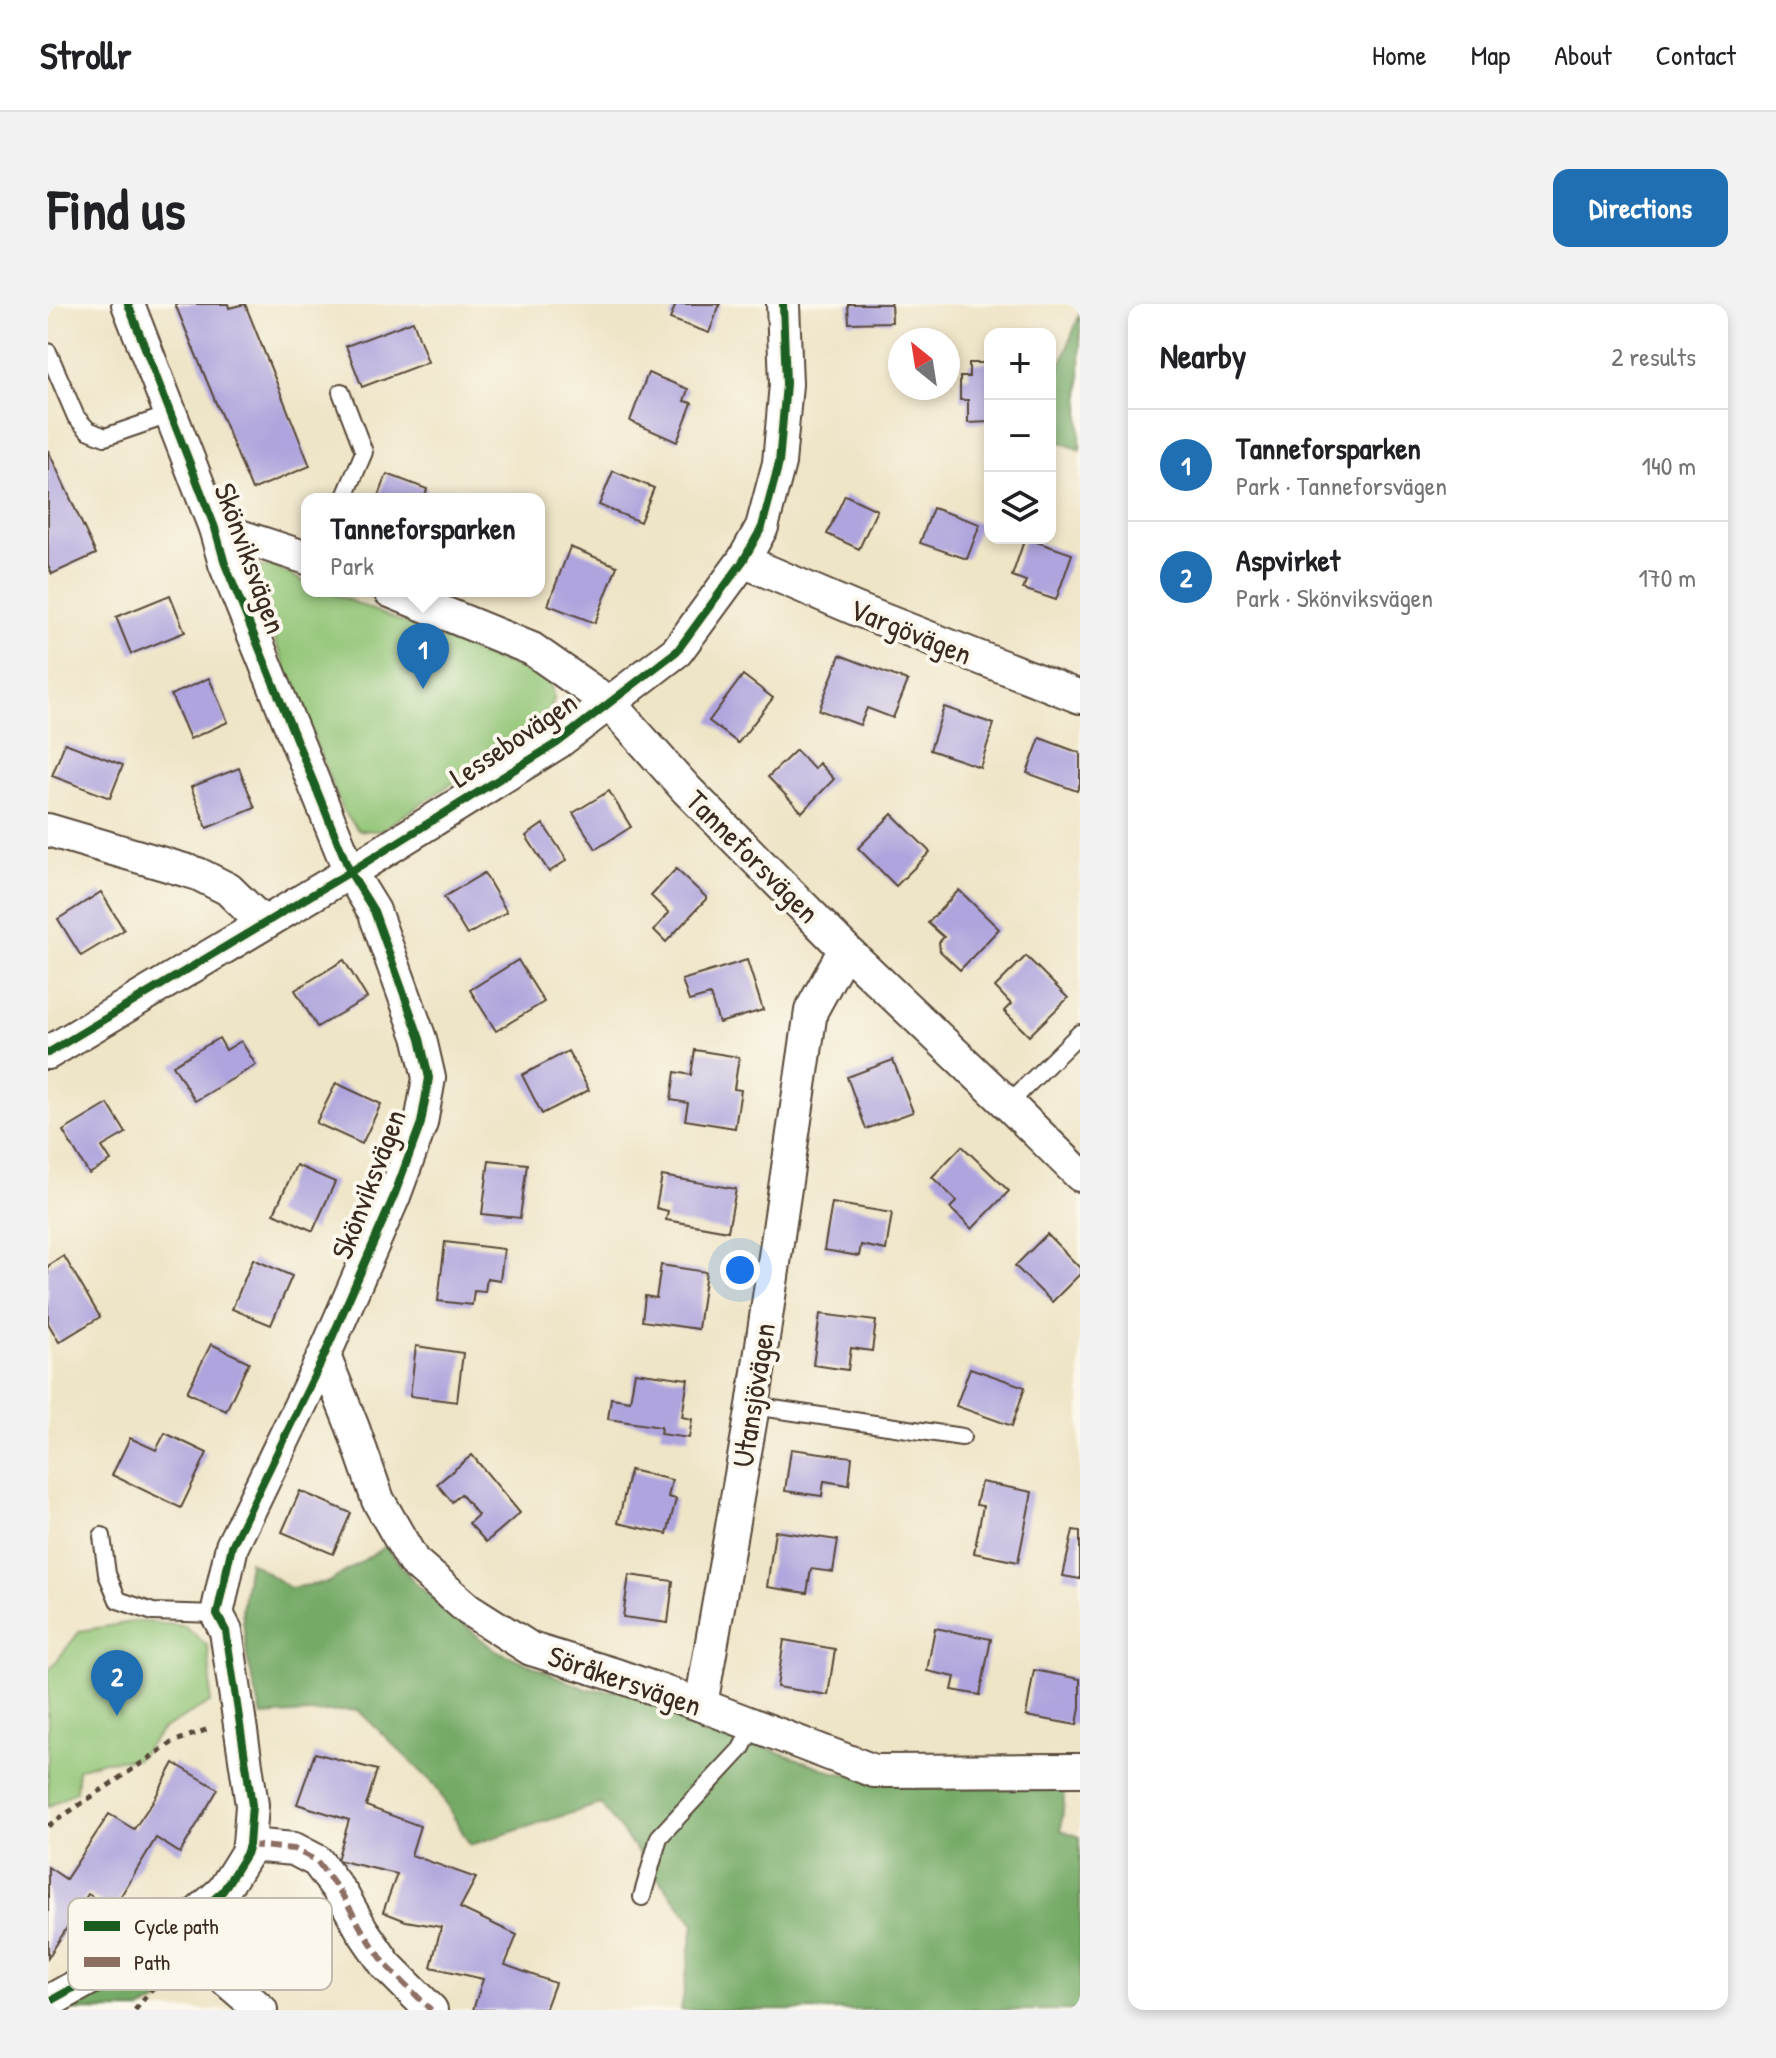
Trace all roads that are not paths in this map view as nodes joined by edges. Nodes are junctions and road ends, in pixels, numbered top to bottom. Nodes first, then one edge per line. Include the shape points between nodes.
1 (128, 304) edge
2 (783, 304) edge
3 (48, 352) edge
4 (341, 392) dead end
5 (172, 414) junction
6 (347, 493) edge
7 (215, 528) junction
8 (301, 556) edge
9 (743, 561) junction
10 (405, 597) edge
11 (1080, 697) edge
12 (609, 703) junction
13 (48, 830) edge
14 (350, 872) junction
15 (263, 923) junction
16 (845, 949) junction
17 (1080, 1033) edge
18 (48, 1053) edge
19 (1008, 1104) junction
20 (1080, 1175) edge
21 (324, 1356) junction
22 (753, 1406) junction
23 (962, 1437) dead end
24 (102, 1536) dead end
25 (217, 1614) junction
26 (701, 1705) junction
27 (753, 1726) junction
28 (1080, 1770) edge
29 (249, 1845) junction
30 (642, 1897) dead end
31 (215, 1898) edge
32 (70, 1990) edge
33 (238, 1990) edge
34 (48, 2002) edge
35 (261, 2010) edge
36 (431, 2010) edge

1 - 5 street, Skönviksvägen
2 - 9 street, Lessebovägen via 786,384 779,463 762,527
3 - 5 lane via 76,417 88,430 105,437
4 - 6 lane via 364,452
5 - 7 street, Skönviksvägen
7 - 8 street
7 - 14 street, Skönviksvägen
9 - 11 street, Vargövägen
9 - 12 street, Lessebovägen via 677,651
10 - 12 street, Tanneforsvägen via 532,649
12 - 14 street, Lessebovägen via 557,743
12 - 16 street, Tanneforsvägen
13 - 15 street via 198,874 228,889
14 - 15 street, Lessebovägen
14 - 21 street, Skönviksvägen via 374,911 429,1078 405,1167
15 - 18 street, Lessebovägen
16 - 19 street, Tanneforsvägen
16 - 22 street, Utansjövägen via 811,1011
17 - 19 lane
19 - 20 street, Tanneforsvägen
21 - 25 street, Skönviksvägen via 232,1546
21 - 26 street, Söråkersvägen via 378,1500 413,1561 468,1609 531,1649
22 - 23 lane
22 - 26 street, Utansjövägen
24 - 25 lane via 107,1574 118,1600 153,1612
25 - 29 street via 226,1631 252,1805
26 - 27 street, Söråkersvägen
27 - 28 street, Söråkersvägen via 874,1771
27 - 30 lane via 741,1749 659,1837
29 - 31 street
29 - 36 street via 294,1849 317,1861 386,1965
32 - 34 street
33 - 35 street

